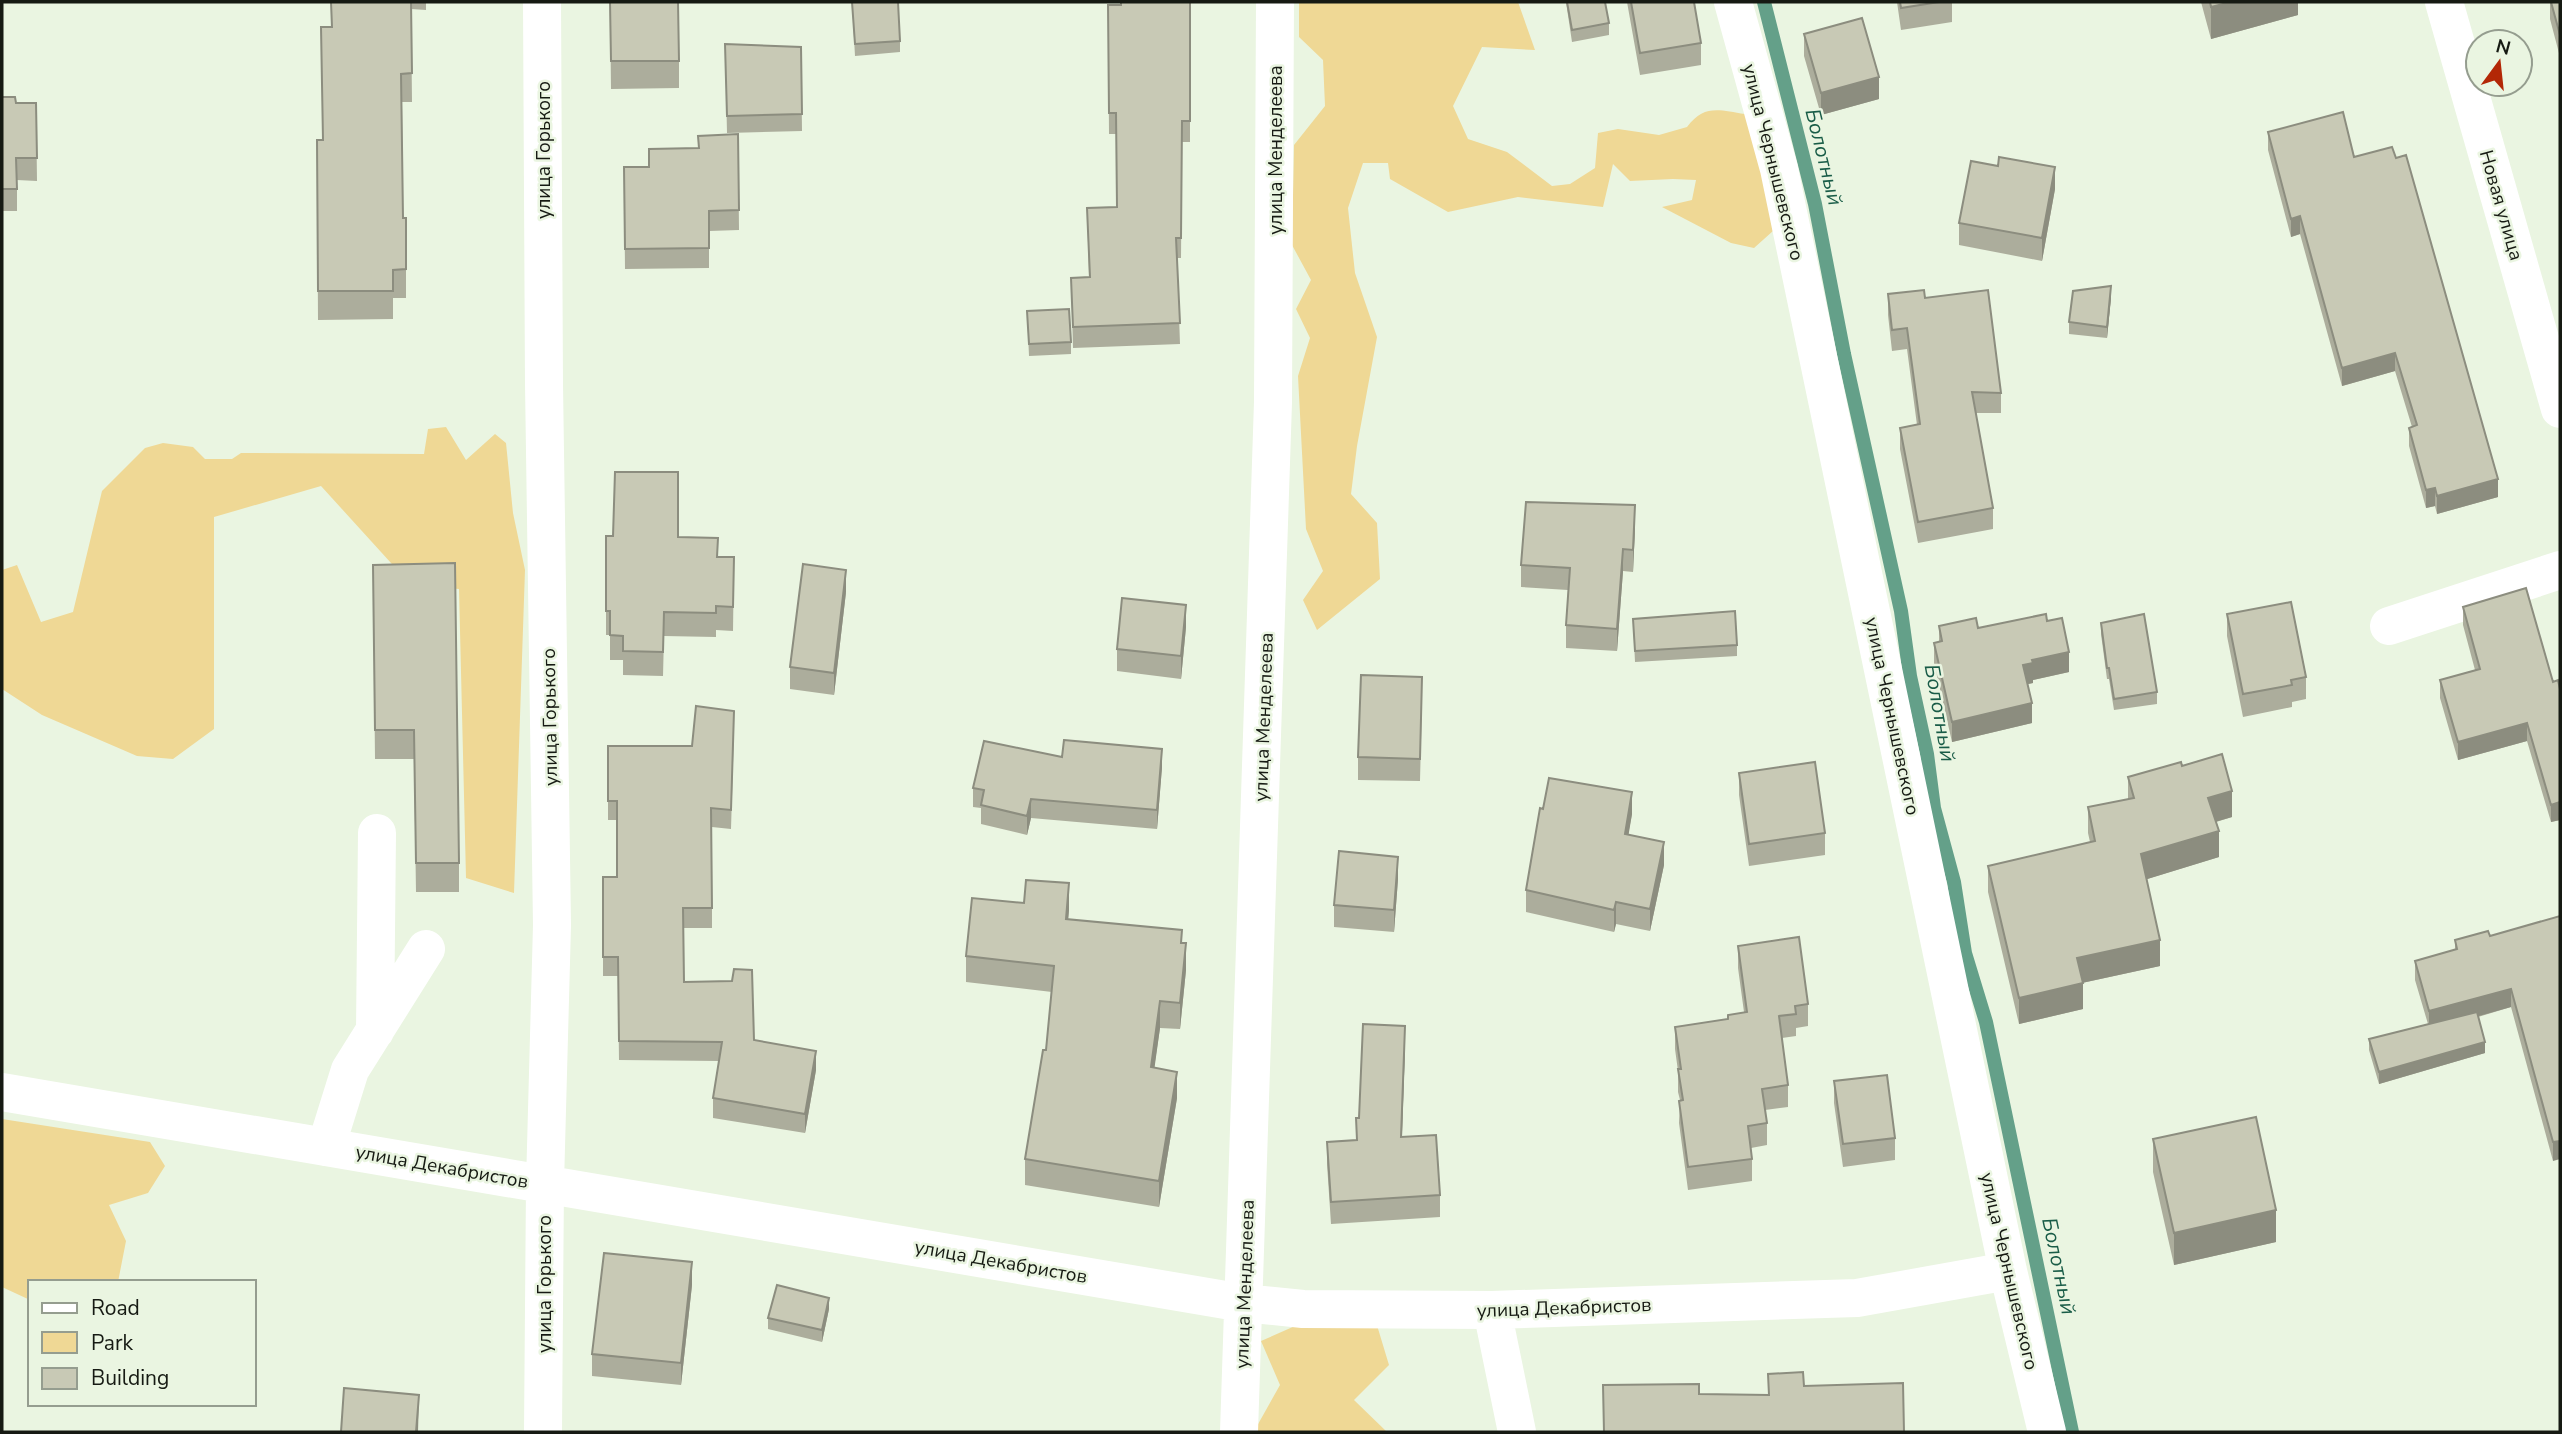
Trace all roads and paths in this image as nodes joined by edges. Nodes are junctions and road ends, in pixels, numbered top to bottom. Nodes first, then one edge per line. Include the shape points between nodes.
1 (542, 2) edge
2 (1275, 2) edge
3 (1733, 2) edge
4 (2444, 2) edge
5 (2560, 409) edge
6 (2560, 570) edge
7 (2389, 626) dead end
8 (377, 834) dead end
9 (426, 949) dead end
10 (375, 1031) junction
11 (2, 1092) edge
12 (326, 1147) junction
13 (545, 1184) junction
14 (2008, 1271) junction
15 (1243, 1303) junction
16 (1492, 1310) junction
17 (543, 1432) edge
18 (1239, 1432) edge
19 (1517, 1432) edge
20 (2046, 1432) edge

1 - 13 street, улица Горького via 552,925
2 - 15 street, улица Менделеева via 1273,402
3 - 14 street, улица Чернышевского via 1779,169
4 - 5 street, Новая улица
6 - 7 street
8 - 10 street
9 - 10 street
10 - 12 street via 350,1070
11 - 12 street, улица Декабристов
12 - 13 street, улица Декабристов
13 - 15 street, улица Декабристов
13 - 17 street, улица Горького
14 - 16 street, улица Декабристов via 1857,1298
14 - 20 street, улица Чернышевского
15 - 16 street, улица Декабристов via 1303,1309
15 - 18 street, улица Менделеева
16 - 19 street

